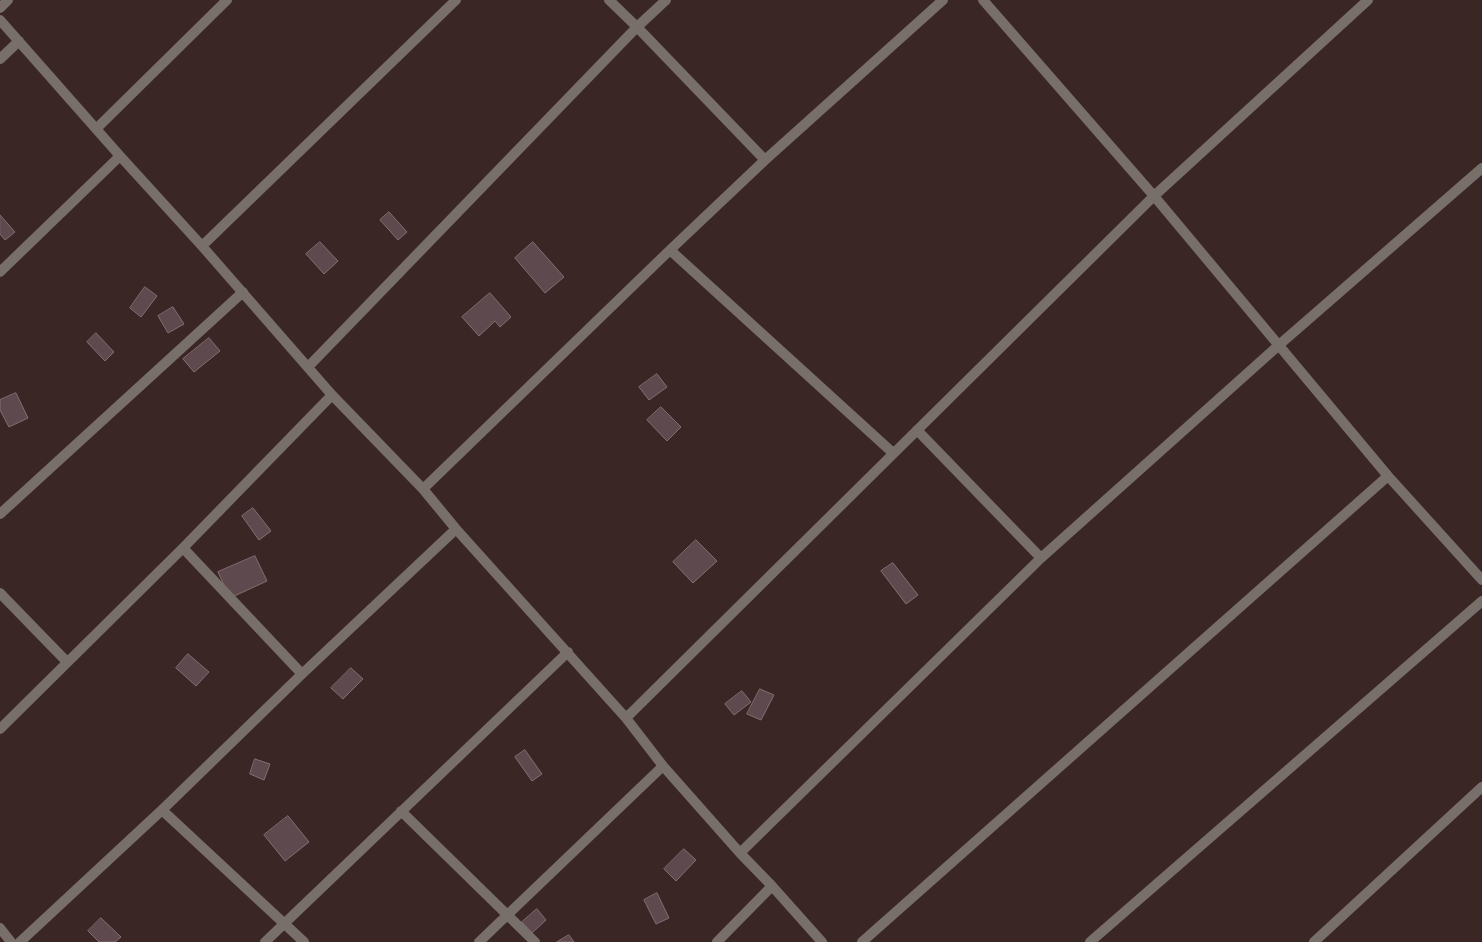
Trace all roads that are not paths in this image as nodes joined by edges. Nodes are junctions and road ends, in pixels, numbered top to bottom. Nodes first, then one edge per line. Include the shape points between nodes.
1 (8, 0) edge
2 (227, 0) edge
3 (456, 0) edge
4 (609, 0) edge
5 (666, 0) edge
6 (943, 0) edge
7 (983, 0) edge
8 (1368, 0) edge
9 (0, 8) edge
10 (0, 20) edge
11 (637, 27) junction
12 (19, 41) junction
13 (0, 59) edge
14 (96, 129) junction
15 (120, 156) junction
16 (765, 160) junction
17 (1482, 168) edge
18 (1154, 196) junction
19 (202, 246) junction
20 (670, 250) junction
21 (0, 272) edge
22 (243, 292) junction
23 (1279, 345) junction
24 (308, 367) junction
25 (332, 395) junction
26 (917, 430) junction
27 (893, 453) junction
28 (1388, 476) junction
29 (423, 489) junction
30 (0, 514) edge
31 (456, 529) junction
32 (184, 548) junction
33 (1041, 558) junction
34 (1482, 580) edge
35 (0, 593) edge
36 (1482, 601) edge
37 (568, 652) junction
38 (67, 662) junction
39 (302, 674) junction
40 (626, 718) junction
41 (0, 729) edge
42 (663, 766) junction
43 (1482, 787) edge
44 (162, 810) junction
45 (401, 811) junction
46 (740, 853) junction
47 (772, 886) junction
48 (508, 915) junction
49 (284, 924) junction
50 (0, 928) edge
51 (11, 942) edge
52 (20, 942) edge
53 (265, 942) edge
54 (304, 942) edge
55 (479, 942) edge
56 (535, 942) edge
57 (717, 942) edge
58 (822, 942) edge
59 (862, 942) edge
60 (1090, 942) edge
61 (1314, 942) edge

1 - 9 street
2 - 14 street
3 - 19 street
4 - 11 street
5 - 11 street
6 - 16 street
7 - 18 street
8 - 18 street
10 - 12 street
11 - 16 street
11 - 24 street
12 - 13 street
12 - 14 street
14 - 15 street
15 - 19 street
15 - 21 street
16 - 20 street
17 - 23 street
18 - 23 street
18 - 26 street
19 - 22 street
20 - 27 street
20 - 29 street
22 - 24 street
22 - 30 street
23 - 28 street
23 - 33 street
24 - 25 street
25 - 29 street
25 - 32 street
26 - 27 street
26 - 33 street
27 - 40 street
28 - 34 street
28 - 59 street
29 - 31 street
31 - 37 street
31 - 39 street
32 - 38 street
32 - 39 street
33 - 46 street
35 - 38 street
36 - 60 street
37 - 40 street
37 - 45 street
38 - 41 street
39 - 44 street
40 - 42 street
42 - 46 street
42 - 48 street
43 - 61 street
44 - 49 street
44 - 52 street
45 - 48 street
45 - 49 street
46 - 47 street
47 - 57 street
47 - 58 street
48 - 55 street
48 - 56 street
49 - 53 street
49 - 54 street
50 - 51 street

